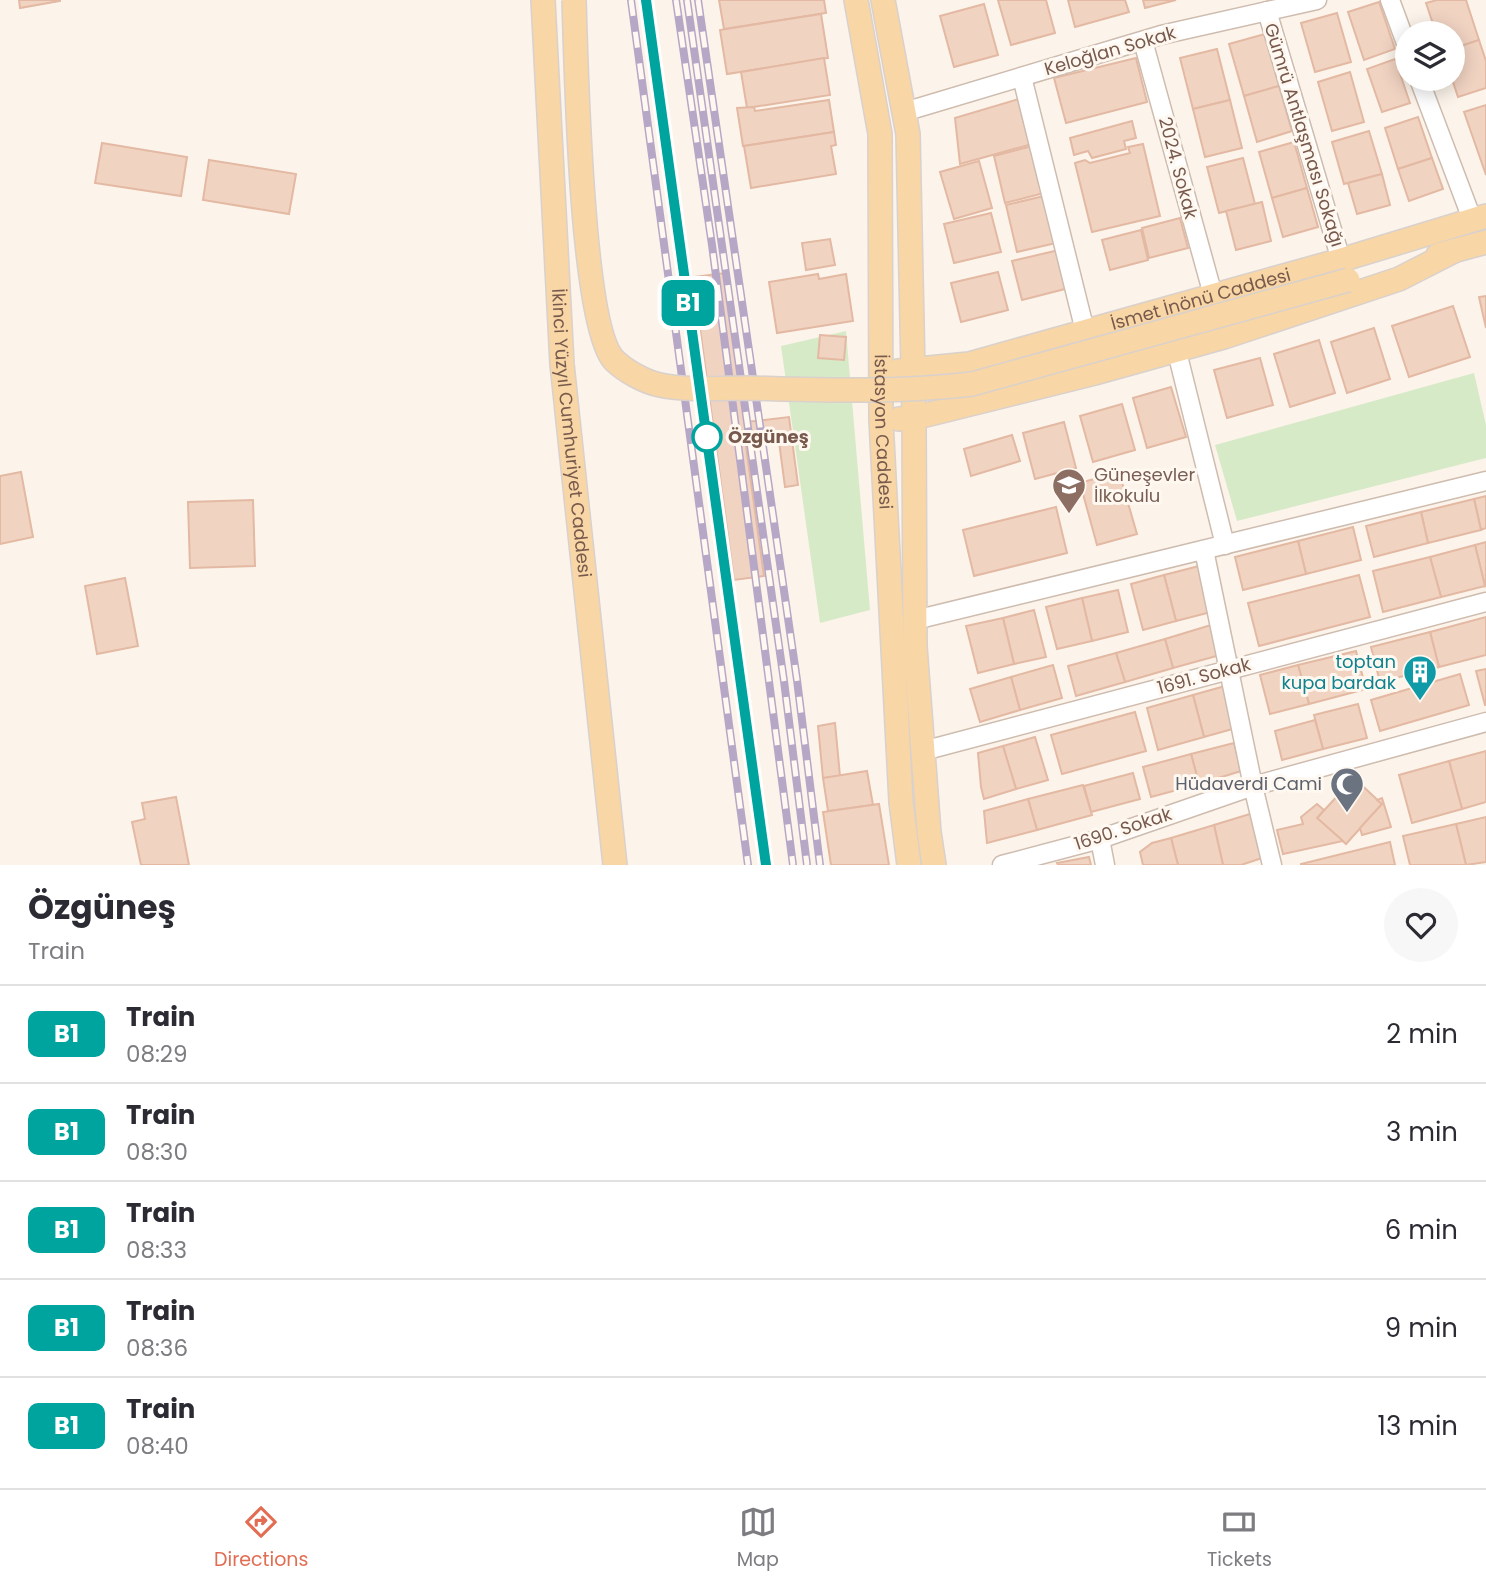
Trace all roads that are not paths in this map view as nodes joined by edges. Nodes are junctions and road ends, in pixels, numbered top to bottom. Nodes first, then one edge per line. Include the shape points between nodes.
1 (543, 0) edge
2 (574, 0) edge
3 (856, 0) edge
4 (883, 0) edge
5 (1317, 0) edge
6 (1390, 0) edge
7 (1267, 11) junction
8 (1398, 21) edge
9 (1143, 41) junction
10 (1022, 77) junction
11 (1424, 91) edge
12 (904, 112) junction
13 (1479, 218) edge
14 (1486, 242) edge
15 (1454, 251) junction
16 (1345, 270) junction
17 (1213, 295) junction
18 (1085, 331) junction
19 (1177, 352) junction
20 (913, 371) junction
21 (881, 372) junction
22 (914, 418) junction
23 (881, 421) junction
24 (1486, 481) edge
25 (1225, 545) junction
26 (1204, 550) junction
27 (1486, 602) edge
28 (915, 620) junction
29 (1229, 669) junction
30 (1486, 722) edge
31 (923, 751) junction
32 (1253, 786) junction
33 (1100, 839) junction
34 (615, 865) edge
35 (909, 865) edge
36 (934, 865) edge
37 (1002, 865) edge
38 (1105, 865) edge
39 (1272, 865) edge

1 - 34 main road, İkinci Yüzyıl Cumhuriyet Caddesi via 562,365
2 - 16 main road, bridge via 586,221 599,328 613,359 657,385 847,390 972,384
3 - 21 main road, İstasyon Caddesi via 880,134
4 - 12 main road, İstasyon Caddesi
5 - 7 street, Keloğlan Sokak
6 - 8 street
7 - 9 street, Keloğlan Sokak
7 - 16 street, Gümrü Antlaşması Sokağı
9 - 10 street, Keloğlan Sokak
9 - 17 street, 2024. Sokak
10 - 12 street, Keloğlan Sokak
10 - 18 street
11 - 13 street
12 - 20 main road, İstasyon Caddesi
13 - 16 main road, İsmet İnönü Caddesi
14 - 15 main road, İsmet İnönü Caddesi
15 - 16 main road, İsmet İnönü Caddesi
15 - 19 main road, İsmet İnönü Caddesi via 1399,279
16 - 17 main road, İsmet İnönü Caddesi
17 - 18 main road, İsmet İnönü Caddesi
18 - 20 main road, İsmet İnönü Caddesi via 969,364
19 - 22 main road, İsmet İnönü Caddesi
19 - 25 street
20 - 21 main road, İsmet İnönü Caddesi
20 - 22 main road, İstasyon Caddesi
21 - 23 main road, İstasyon Caddesi
22 - 23 main road, İsmet İnönü Caddesi
22 - 28 main road, İstasyon Caddesi
23 - 35 main road, İstasyon Caddesi via 899,775
24 - 25 street
25 - 26 street
26 - 28 street
26 - 29 street
27 - 29 street, 1691. Sokak
28 - 31 main road, İstasyon Caddesi
29 - 31 street, 1691. Sokak
29 - 32 street
30 - 32 street, 1690. Sokak
31 - 36 main road, İstasyon Caddesi
32 - 33 street, 1690. Sokak
32 - 39 street
33 - 37 street, 1690. Sokak
33 - 38 street

